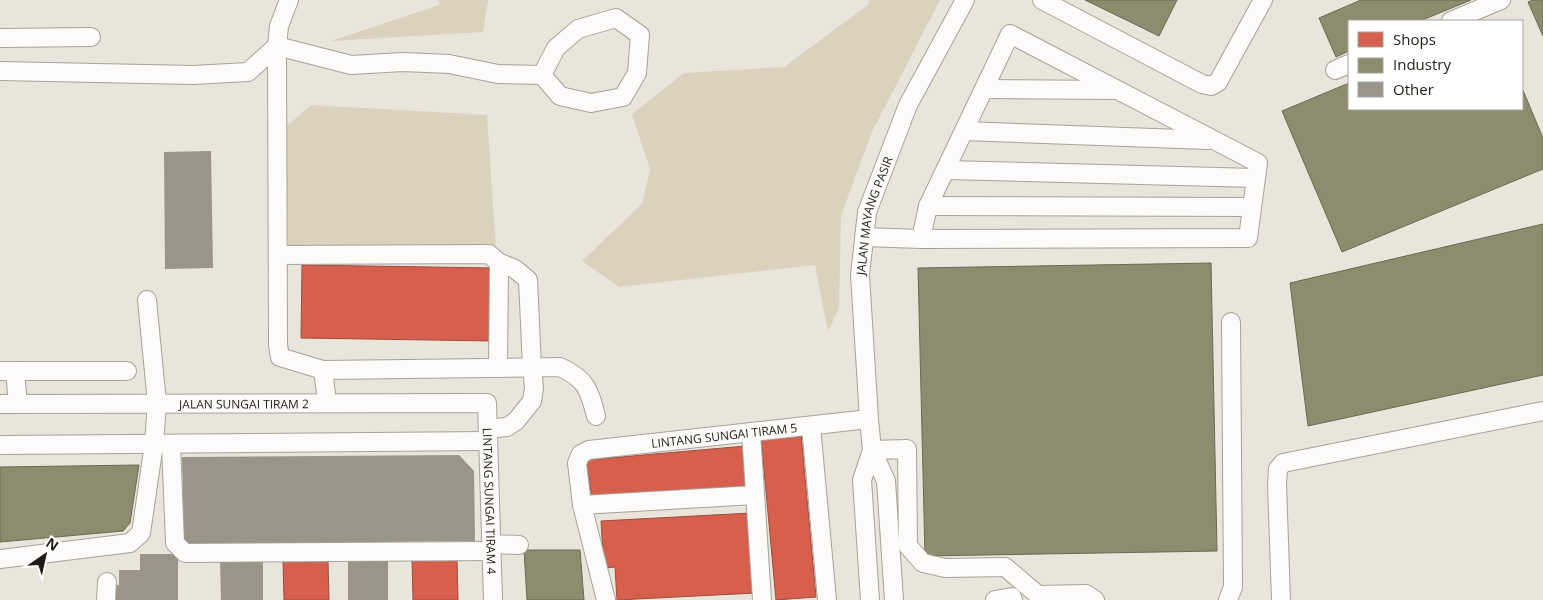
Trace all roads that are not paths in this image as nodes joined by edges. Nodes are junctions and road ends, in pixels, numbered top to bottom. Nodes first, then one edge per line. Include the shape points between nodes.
1 (289, 0) edge
2 (965, 0) edge
3 (1042, 0) edge
4 (1263, 0) edge
5 (1501, 0) edge
6 (1453, 20) edge
7 (91, 37) dead end
8 (0, 38) edge
9 (277, 46) junction
10 (0, 71) edge
11 (542, 75) junction
12 (984, 89) junction
13 (1117, 90) junction
14 (964, 131) junction
15 (1214, 141) junction
16 (946, 170) junction
17 (1256, 178) junction
18 (928, 206) junction
19 (1252, 207) junction
20 (864, 237) junction
21 (921, 239) junction
22 (278, 255) junction
23 (498, 262) junction
24 (147, 300) dead end
25 (1231, 322) dead end
26 (532, 367) junction
27 (498, 368) junction
28 (323, 370) junction
29 (8, 371) edge
30 (127, 371) dead end
31 (327, 402) junction
32 (157, 403) junction
33 (487, 403) joint
34 (0, 404) edge
35 (18, 404) junction
36 (1543, 411) edge
37 (596, 416) dead end
38 (869, 419) junction
39 (811, 426) junction
40 (751, 432) junction
41 (488, 435) junction
42 (163, 444) junction
43 (0, 445) edge
44 (872, 450) junction
45 (755, 496) junction
46 (582, 505) junction
47 (520, 545) dead end
48 (491, 547) junction
49 (0, 559) edge
50 (106, 582) dead end
51 (106, 600) edge
52 (493, 600) edge
53 (606, 600) edge
54 (762, 600) edge
55 (827, 600) edge
56 (870, 600) edge
57 (894, 600) edge
58 (995, 600) edge
59 (1012, 600) edge
60 (1095, 600) edge
61 (1228, 600) edge
62 (1281, 600) edge

1 - 9 street via 279,26
2 - 20 street, JALAN MAYANG PASIR via 908,105 866,212
3 - 4 street via 1211,86 1218,82
5 - 6 street
7 - 8 street
9 - 10 street via 248,72 193,75
9 - 11 street via 351,65 449,64 498,74
9 - 22 street
11 - 11 street via 556,48 578,29 616,18 640,35 637,72 623,97 591,102 560,96
12 - 13 street
12 - 13 street via 1010,34
12 - 14 street
13 - 15 street
14 - 15 street
14 - 16 street
15 - 17 street via 1258,163
16 - 17 street
16 - 18 street
17 - 19 street
18 - 19 street
18 - 21 street
19 - 21 street via 1248,238
20 - 21 street
20 - 38 street, JALAN MAYANG PASIR via 860,275
22 - 23 street via 489,254
22 - 28 street via 280,357
23 - 26 street via 510,266 528,280
23 - 27 street
24 - 32 street
25 - 61 street via 1233,587
26 - 27 street
26 - 37 street via 560,367 577,376 586,386
26 - 41 street via 532,401 516,421
27 - 28 street
28 - 31 street
29 - 30 street
29 - 35 street
31 - 32 street, JALAN SUNGAI TIRAM 2
31 - 33 street, JALAN SUNGAI TIRAM 2
32 - 35 street, JALAN SUNGAI TIRAM 2
32 - 42 street
33 - 41 street, LINTANG SUNGAI TIRAM 4
34 - 35 street, JALAN SUNGAI TIRAM 2
36 - 62 street via 1283,463 1278,469 1277,484
38 - 39 street, LINTANG SUNGAI TIRAM 5
38 - 44 street, JALAN MAYANG PASIR
39 - 40 street, LINTANG SUNGAI TIRAM 5
39 - 55 street
40 - 45 street
40 - 46 street, LINTANG SUNGAI TIRAM 5 via 589,450 580,454 577,463
41 - 42 street
41 - 48 street, LINTANG SUNGAI TIRAM 4
42 - 43 street
42 - 48 street via 175,543 185,553
42 - 49 street via 141,533 130,543
44 - 56 street, JALAN MAYANG PASIR via 862,480
44 - 57 street, JALAN MAYANG PASIR via 886,481
44 - 60 street via 907,449 908,546 923,563 944,568 1005,567 1038,595 1086,594
45 - 46 street
45 - 54 street
46 - 53 street
47 - 48 street
48 - 52 street, LINTANG SUNGAI TIRAM 4
50 - 51 street
58 - 59 street via 1012,597

